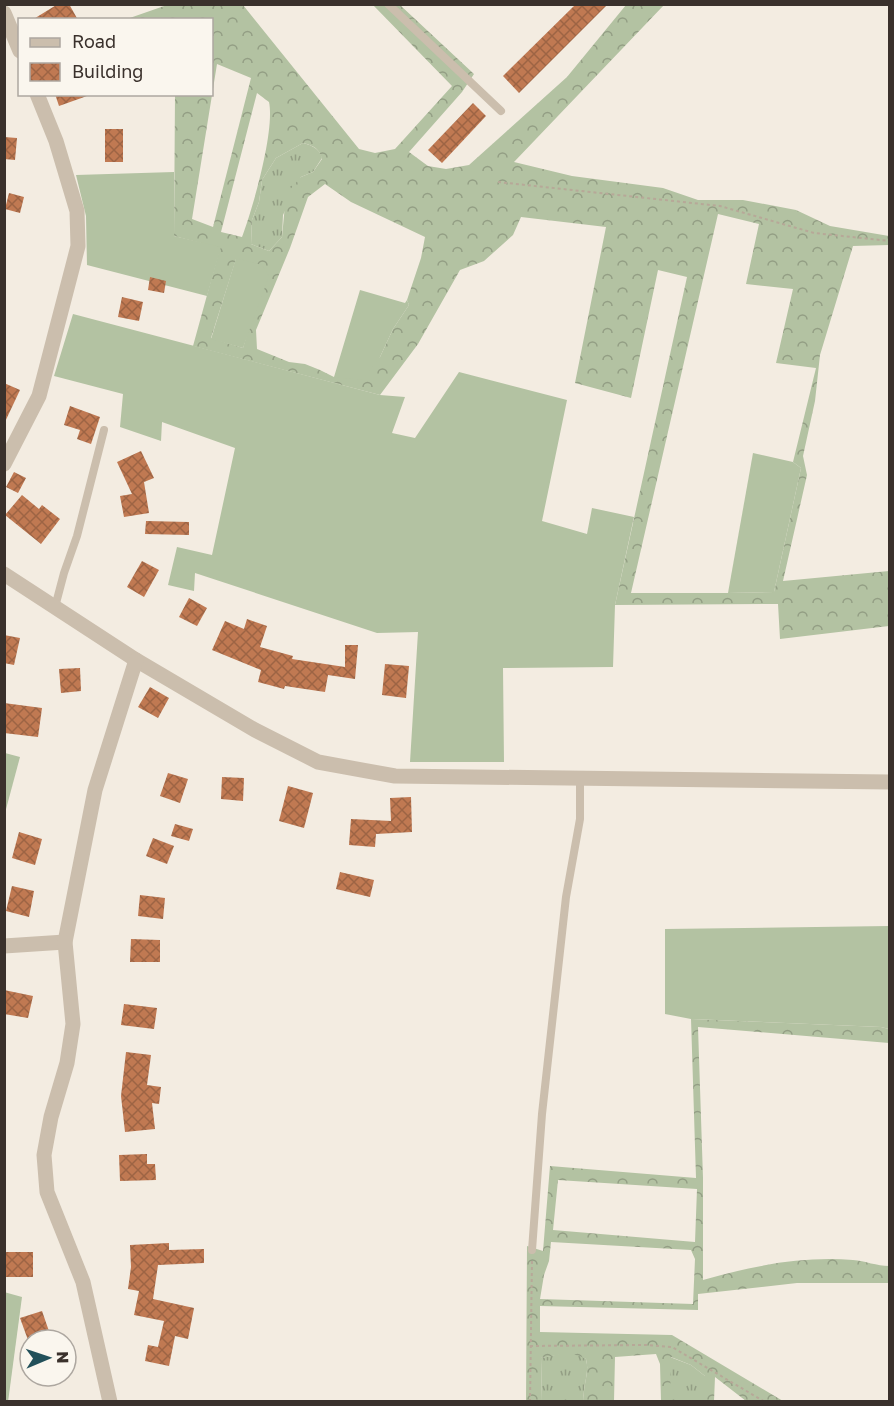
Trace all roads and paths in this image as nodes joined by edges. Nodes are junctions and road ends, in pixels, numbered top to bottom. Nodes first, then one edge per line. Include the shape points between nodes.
1 (388, 4) edge
2 (4, 14) edge
3 (18, 46) edge
4 (38, 96) edge
5 (501, 111) dead end
6 (498, 182) dead end
7 (890, 241) edge
8 (104, 430) dead end
9 (4, 464) edge
10 (4, 574) edge
11 (55, 607) junction
12 (136, 660) junction
13 (580, 779) junction
14 (890, 782) edge
15 (65, 942) junction
16 (4, 946) edge
17 (532, 1250) joint
18 (531, 1346) junction
19 (110, 1401) edge
20 (530, 1401) edge
21 (765, 1401) edge

1 - 5 lane
2 - 3 street
4 - 9 street via 77,211 78,246 39,396
6 - 7 path via 720,206 814,233
8 - 11 lane
10 - 11 street
11 - 12 street
12 - 13 street via 318,762 395,776
12 - 15 street via 95,790
13 - 14 street
13 - 17 lane via 580,819 566,897 542,1114
15 - 16 street
15 - 19 street via 73,1024 45,1155 47,1192 83,1282
17 - 18 path
18 - 20 path
18 - 21 path via 672,1347

